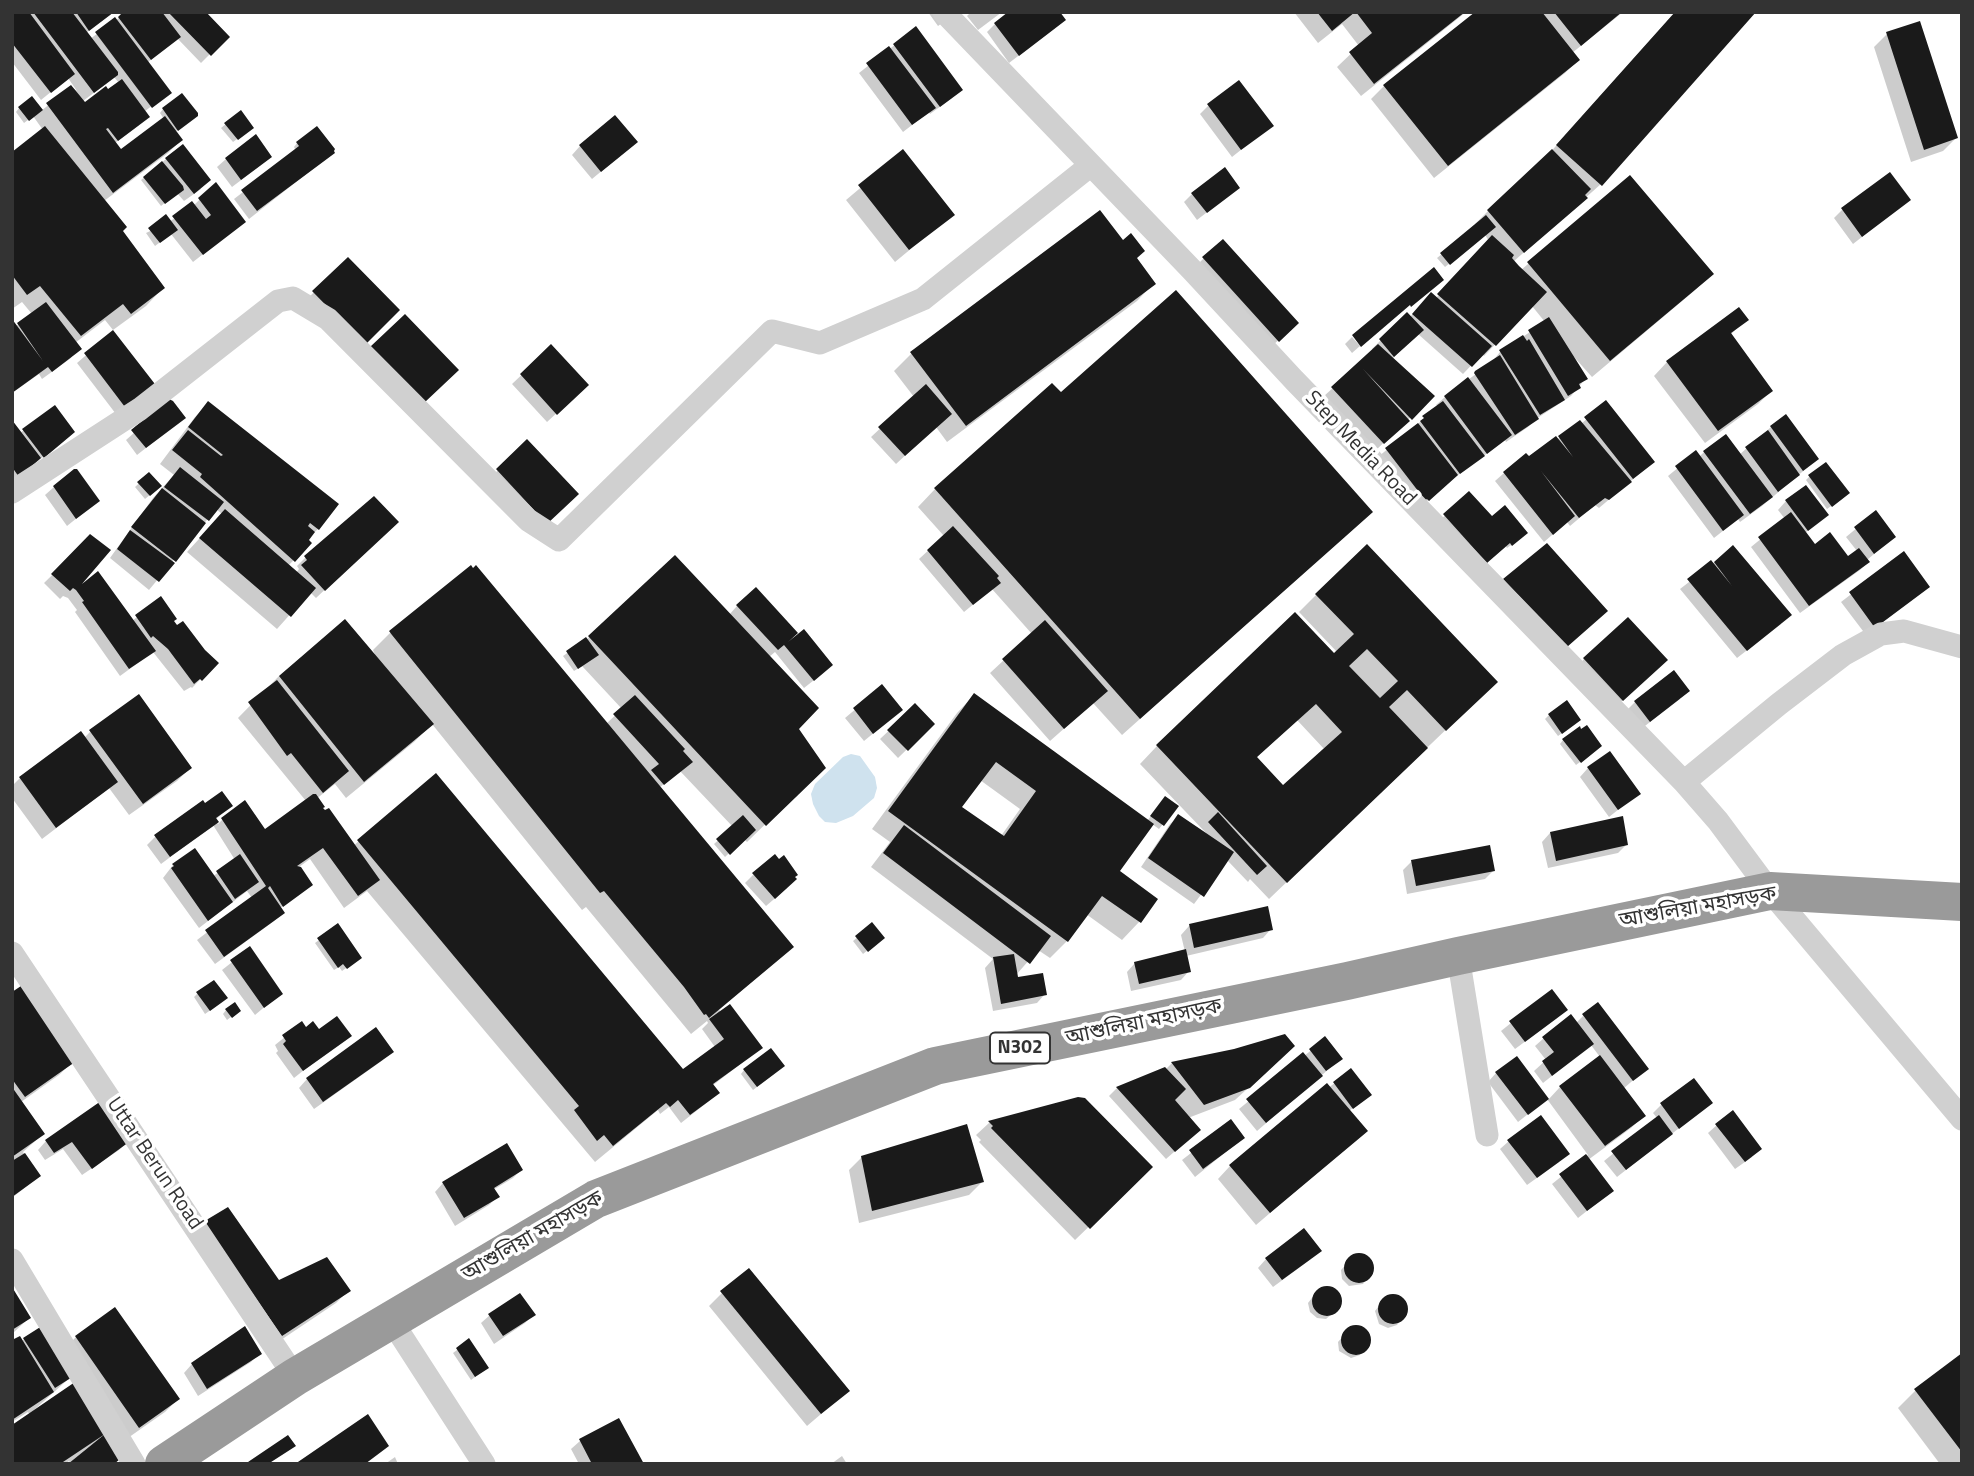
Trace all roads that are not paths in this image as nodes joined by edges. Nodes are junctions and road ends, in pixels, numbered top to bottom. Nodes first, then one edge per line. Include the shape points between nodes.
1 (944, 12) edge
2 (1091, 165) junction
3 (12, 492) edge
4 (1962, 647) edge
5 (1684, 782) junction
6 (1770, 891) junction
7 (1962, 902) edge
8 (12, 953) edge
9 (1458, 956) junction
10 (1962, 1119) edge
11 (1487, 1135) dead end
12 (12, 1260) edge
13 (391, 1320) junction
14 (295, 1377) junction
15 (134, 1464) edge
16 (164, 1464) edge
17 (484, 1464) edge

1 - 2 street, Step Media Road
2 - 3 street via 923,299 820,343 772,331 559,540 528,520 328,319 293,298 278,301 140,409
2 - 5 street, Step Media Road
4 - 5 street via 1904,631 1881,634 1843,655
5 - 6 street, Step Media Road
6 - 7 highway, আশুলিয়া মহাসড়ক / N302
6 - 9 highway, আশুলিয়া মহাসড়ক / N302
6 - 10 street, Step Media Road
8 - 14 street, Uttar Berun Road
9 - 11 street
9 - 13 highway, আশুলিয়া মহাসড়ক / N302 via 935,1066 596,1199
12 - 15 street
13 - 14 highway, আশুলিয়া মহাসড়ক / N302
13 - 17 street
14 - 16 highway, আশুলিয়া মহাসড়ক / N302

